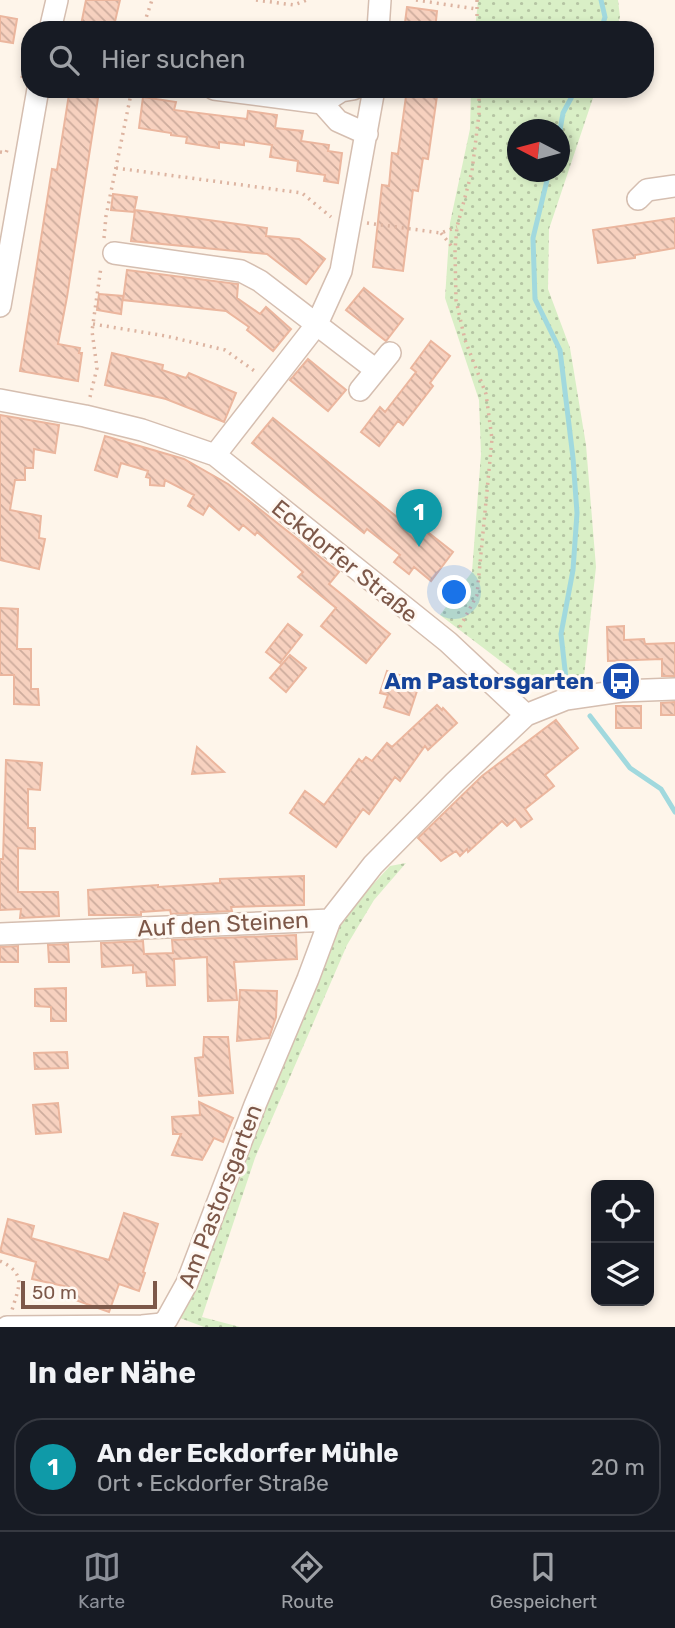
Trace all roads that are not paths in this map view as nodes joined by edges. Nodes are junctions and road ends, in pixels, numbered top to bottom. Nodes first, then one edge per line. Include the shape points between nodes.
1 (57, 0) edge
2 (380, 0) edge
3 (52, 21) edge
4 (379, 21) edge
5 (28, 98) edge
6 (284, 98) edge
7 (330, 98) edge
8 (373, 98) edge
9 (322, 103) junction
10 (367, 134) junction
11 (675, 186) edge
12 (638, 199) dead end
13 (114, 253) dead end
14 (0, 306) edge
15 (317, 324) junction
16 (390, 353) dead end
17 (376, 370) junction
18 (360, 390) dead end
19 (0, 400) edge
20 (215, 455) junction
21 (675, 689) edge
22 (526, 715) junction
23 (330, 920) junction
24 (0, 934) edge
25 (7, 1326) edge

1 - 3 street
2 - 4 street
5 - 14 street
6 - 9 street
7 - 9 street
8 - 10 street
9 - 10 street via 338,121
10 - 15 street via 341,271
11 - 12 street via 647,190
13 - 15 street via 240,271
15 - 17 street
15 - 20 street
16 - 17 street
17 - 18 street
19 - 20 street, Eckdorfer Straße via 142,430
20 - 22 street, Eckdorfer Straße via 448,642
21 - 22 street via 566,699
22 - 23 street, Auf den Steinen via 373,865
23 - 24 street, Auf den Steinen
23 - 25 street, Am Pastorsgarten via 187,1283 167,1319 142,1326

